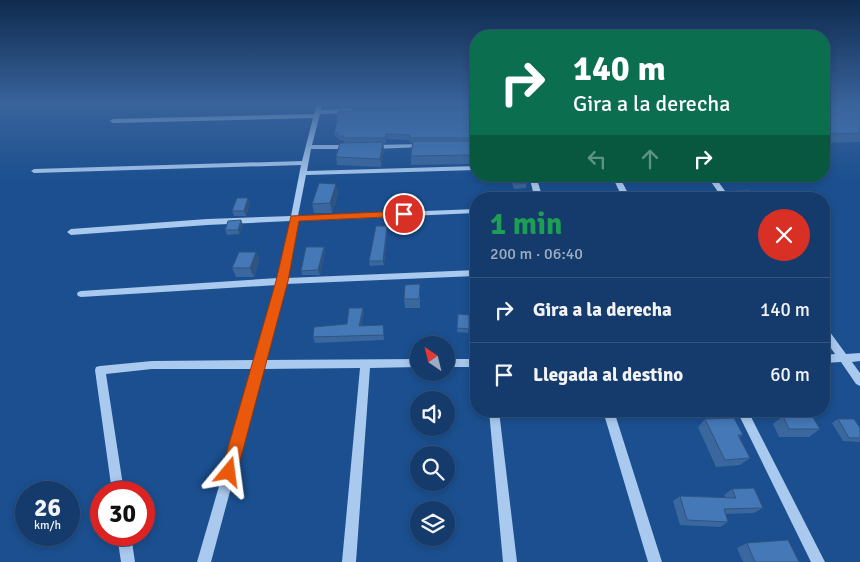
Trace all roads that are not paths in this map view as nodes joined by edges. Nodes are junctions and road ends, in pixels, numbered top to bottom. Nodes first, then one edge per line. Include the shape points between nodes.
1 (313, 129) edge
2 (427, 146) edge
3 (456, 146) edge
4 (470, 146) edge
5 (357, 147) edge
6 (367, 147) edge
7 (308, 148) junction
8 (306, 163) junction
9 (470, 168) edge
10 (34, 171) dead end
11 (304, 173) junction
12 (470, 211) edge
13 (294, 218) junction
14 (71, 232) dead end
15 (470, 273) edge
16 (282, 281) junction
17 (81, 294) dead end
18 (830, 339) edge
19 (860, 357) edge
20 (830, 359) edge
21 (844, 359) junction
22 (455, 363) edge
23 (470, 363) edge
24 (365, 364) junction
25 (410, 364) edge
26 (260, 365) junction
27 (860, 381) edge
28 (495, 417) edge
29 (610, 417) edge
30 (745, 417) edge
31 (116, 481) edge
32 (126, 546) edge
33 (128, 562) edge
34 (204, 562) edge
35 (349, 562) edge
36 (510, 562) edge
37 (656, 562) edge
38 (818, 562) edge

1 - 7 street
2 - 6 street
3 - 4 street
5 - 7 street
7 - 8 street
8 - 10 street
8 - 11 street
9 - 11 street
11 - 13 street
12 - 13 street
13 - 14 street
13 - 16 street
15 - 16 street
16 - 17 street
16 - 26 street
18 - 21 street
19 - 21 street
20 - 21 street
21 - 27 street
22 - 23 street
24 - 25 street
24 - 26 street
24 - 35 street
26 - 31 street via 152,365 100,370
26 - 34 street
28 - 36 street
29 - 37 street
30 - 38 street
32 - 33 street

